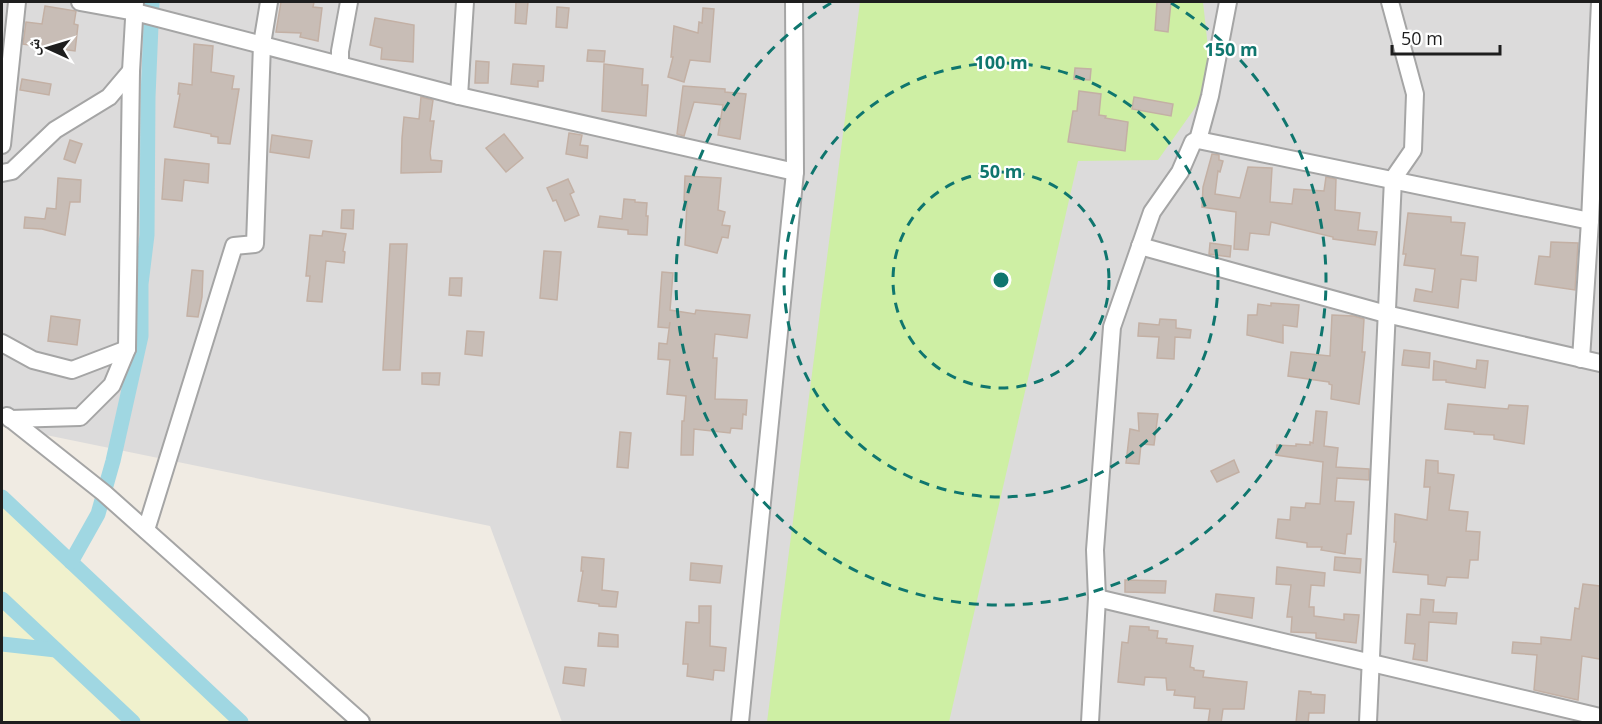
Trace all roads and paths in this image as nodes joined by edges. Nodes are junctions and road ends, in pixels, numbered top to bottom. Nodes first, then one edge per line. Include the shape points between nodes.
1 (17, 2) edge
2 (80, 2) edge
3 (268, 2) edge
4 (350, 2) edge
5 (360, 2) edge
6 (465, 2) edge
7 (794, 2) edge
8 (1228, 2) edge
9 (1390, 2) edge
10 (1600, 2) edge
11 (135, 7) edge
12 (344, 27) junction
13 (262, 44) junction
14 (340, 65) junction
15 (131, 71) junction
16 (459, 96) junction
17 (1198, 140) junction
18 (2, 145) edge
19 (795, 172) junction
20 (2, 173) edge
21 (1393, 179) junction
22 (1590, 221) junction
23 (1140, 246) junction
24 (1386, 314) junction
25 (2, 343) edge
26 (127, 349) junction
27 (1581, 359) junction
28 (1600, 363) edge
29 (6, 415) edge
30 (146, 530) junction
31 (1097, 598) junction
32 (1370, 663) junction
33 (1600, 717) edge
34 (361, 723) edge
35 (740, 723) edge
36 (1090, 723) edge
37 (1368, 723) edge

1 - 18 street
2 - 11 street
3 - 13 street
4 - 12 street
5 - 12 street
6 - 16 street
7 - 19 street
8 - 17 street
9 - 21 street via 1415,94 1413,150
10 - 22 street
11 - 13 street
11 - 15 street
12 - 14 street
13 - 14 street
13 - 30 street via 255,244 234,246
14 - 16 street
15 - 20 street via 109,98 55,130 12,171
15 - 26 street
16 - 19 street
17 - 21 street
17 - 23 street via 1190,145 1180,172 1152,212
19 - 35 street
21 - 22 street
21 - 24 street
22 - 27 street
23 - 24 street
23 - 31 street via 1112,327 1095,550
24 - 27 street
24 - 32 street
25 - 26 street via 33,360 72,370
26 - 29 street via 112,386 80,417
27 - 28 street
29 - 30 street
30 - 34 street
31 - 32 street
31 - 36 street
32 - 33 street
32 - 37 street

